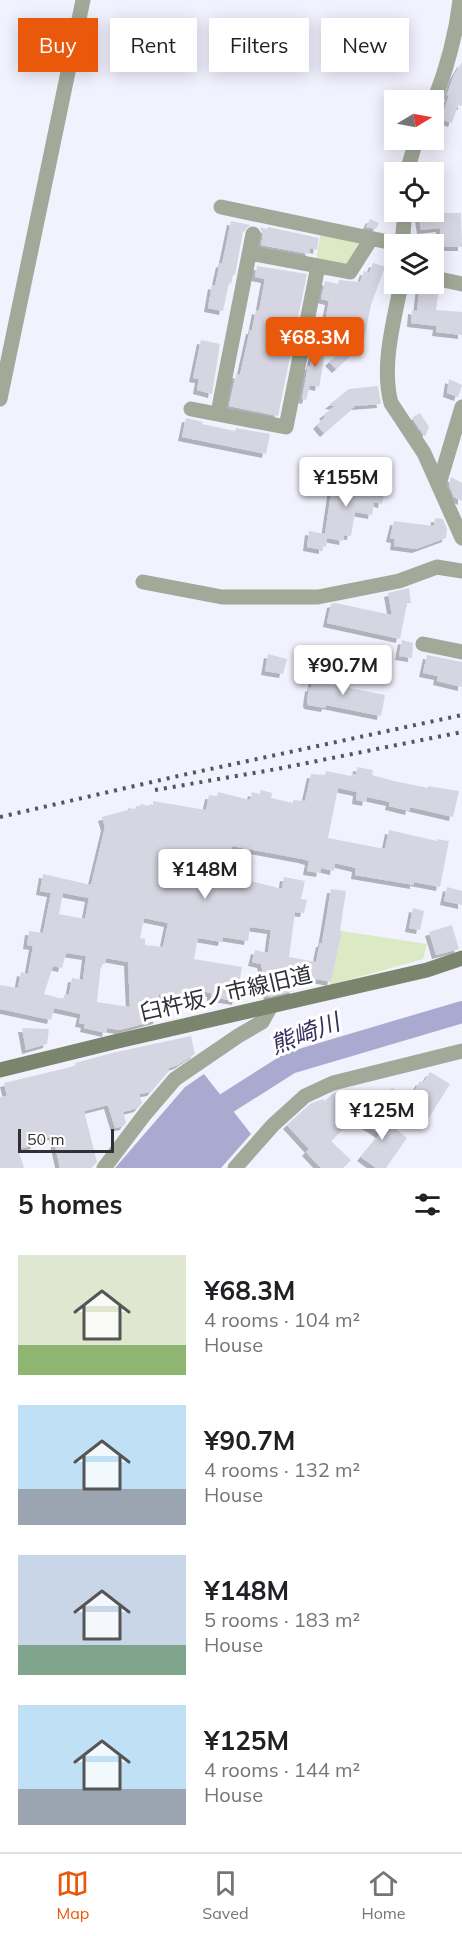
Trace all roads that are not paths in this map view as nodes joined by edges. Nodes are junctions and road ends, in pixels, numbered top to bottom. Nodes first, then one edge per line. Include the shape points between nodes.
1 (83, 0) edge
2 (460, 0) edge
3 (462, 44) edge
4 (441, 84) junction
5 (439, 90) edge
6 (221, 207) dead end
7 (254, 234) dead end
8 (371, 239) junction
9 (384, 241) edge
10 (250, 253) junction
11 (318, 266) junction
12 (444, 280) edge
13 (462, 284) edge
14 (399, 294) edge
15 (306, 328) junction
16 (351, 338) dead end
17 (0, 399) edge
18 (462, 406) edge
19 (191, 409) dead end
20 (218, 413) junction
21 (439, 484) junction
22 (462, 538) edge
23 (462, 571) edge
24 (143, 582) dead end
25 (423, 644) dead end
26 (462, 652) edge
27 (462, 958) edge
28 (271, 1006) junction
29 (462, 1051) edge
30 (0, 1070) edge
31 (104, 1168) edge
32 (235, 1168) edge

1 - 17 street
2 - 4 street via 457,29
3 - 4 street via 450,74
4 - 5 street
6 - 8 street
7 - 10 street
8 - 9 street
8 - 11 street via 350,272
10 - 11 street
10 - 20 street
11 - 15 street
12 - 13 street
14 - 21 street via 387,369 389,395
15 - 16 street
15 - 20 street via 286,427
18 - 21 street
19 - 20 street
21 - 22 street
23 - 24 street via 437,567 399,581 318,597 222,597
25 - 26 street
27 - 28 street, 臼杵坂ノ市線旧道 via 427,970
28 - 30 street, 臼杵坂ノ市線旧道
28 - 31 street via 262,1022 175,1079
29 - 32 street via 333,1083 305,1096

